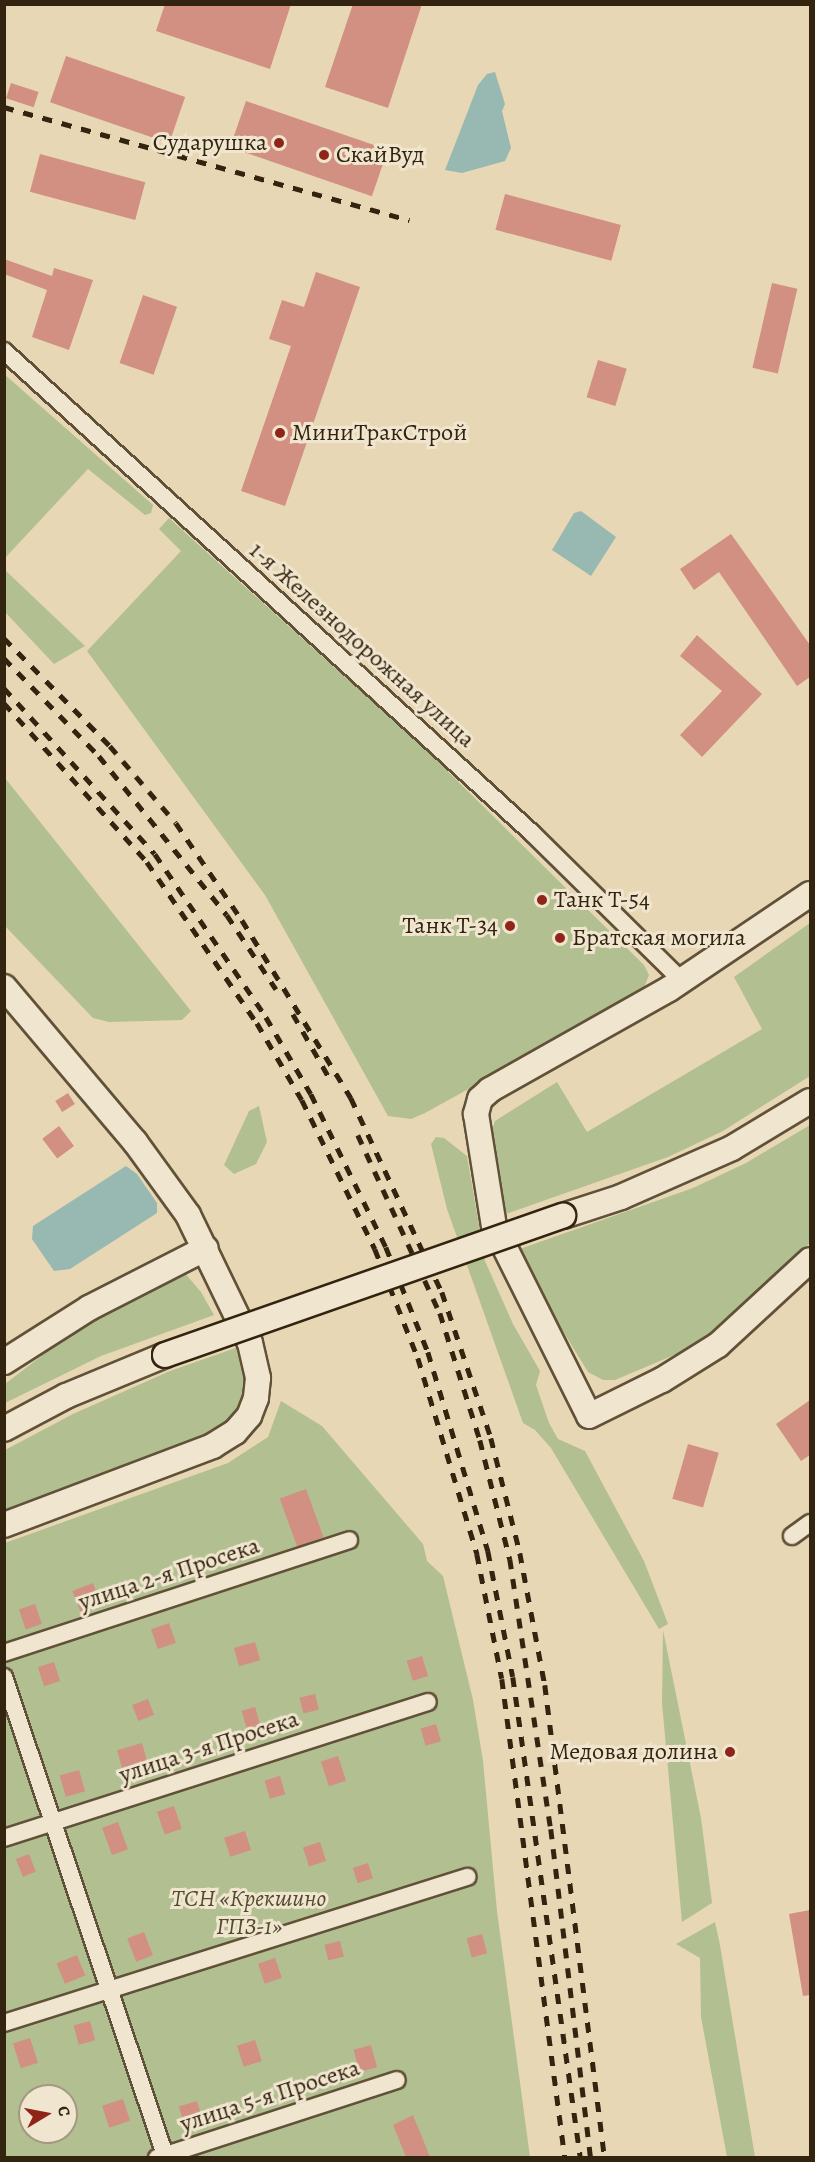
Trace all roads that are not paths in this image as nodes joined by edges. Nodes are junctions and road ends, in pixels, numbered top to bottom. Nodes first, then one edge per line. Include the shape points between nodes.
1 (4, 351) edge
2 (810, 894) edge
3 (682, 981) junction
4 (4, 987) edge
5 (810, 1101) edge
6 (206, 1248) junction
7 (810, 1260) edge
8 (4, 1362) edge
9 (4, 1429) edge
10 (810, 1523) edge
11 (4, 1525) edge
12 (792, 1536) dead end
13 (349, 1540) dead end
14 (4, 1653) edge
15 (4, 1677) edge
16 (428, 1702) dead end
17 (54, 1822) junction
18 (4, 1838) edge
19 (468, 1876) dead end
20 (111, 1987) junction
21 (4, 2023) edge
22 (397, 2080) dead end
23 (163, 2157) edge

1 - 3 street, 1-я Железнодорожная улица via 532,832
2 - 3 street
3 - 7 street via 480,1099 476,1114 481,1162 494,1226 513,1270 590,1416 662,1380 718,1345
4 - 6 street via 135,1142 188,1215
5 - 9 street, bridge via 732,1149 658,1182 165,1355 66,1396
6 - 8 street via 89,1308
6 - 11 street via 256,1361 257,1391 249,1416 235,1432 213,1446
10 - 12 street
13 - 14 street, улица 2-я Просека
15 - 17 street
16 - 17 street, улица 3-я Просека
17 - 18 street, улица 3-я Просека
17 - 20 street
19 - 20 street
20 - 21 street
20 - 23 street
22 - 23 street, улица 5-я Просека

